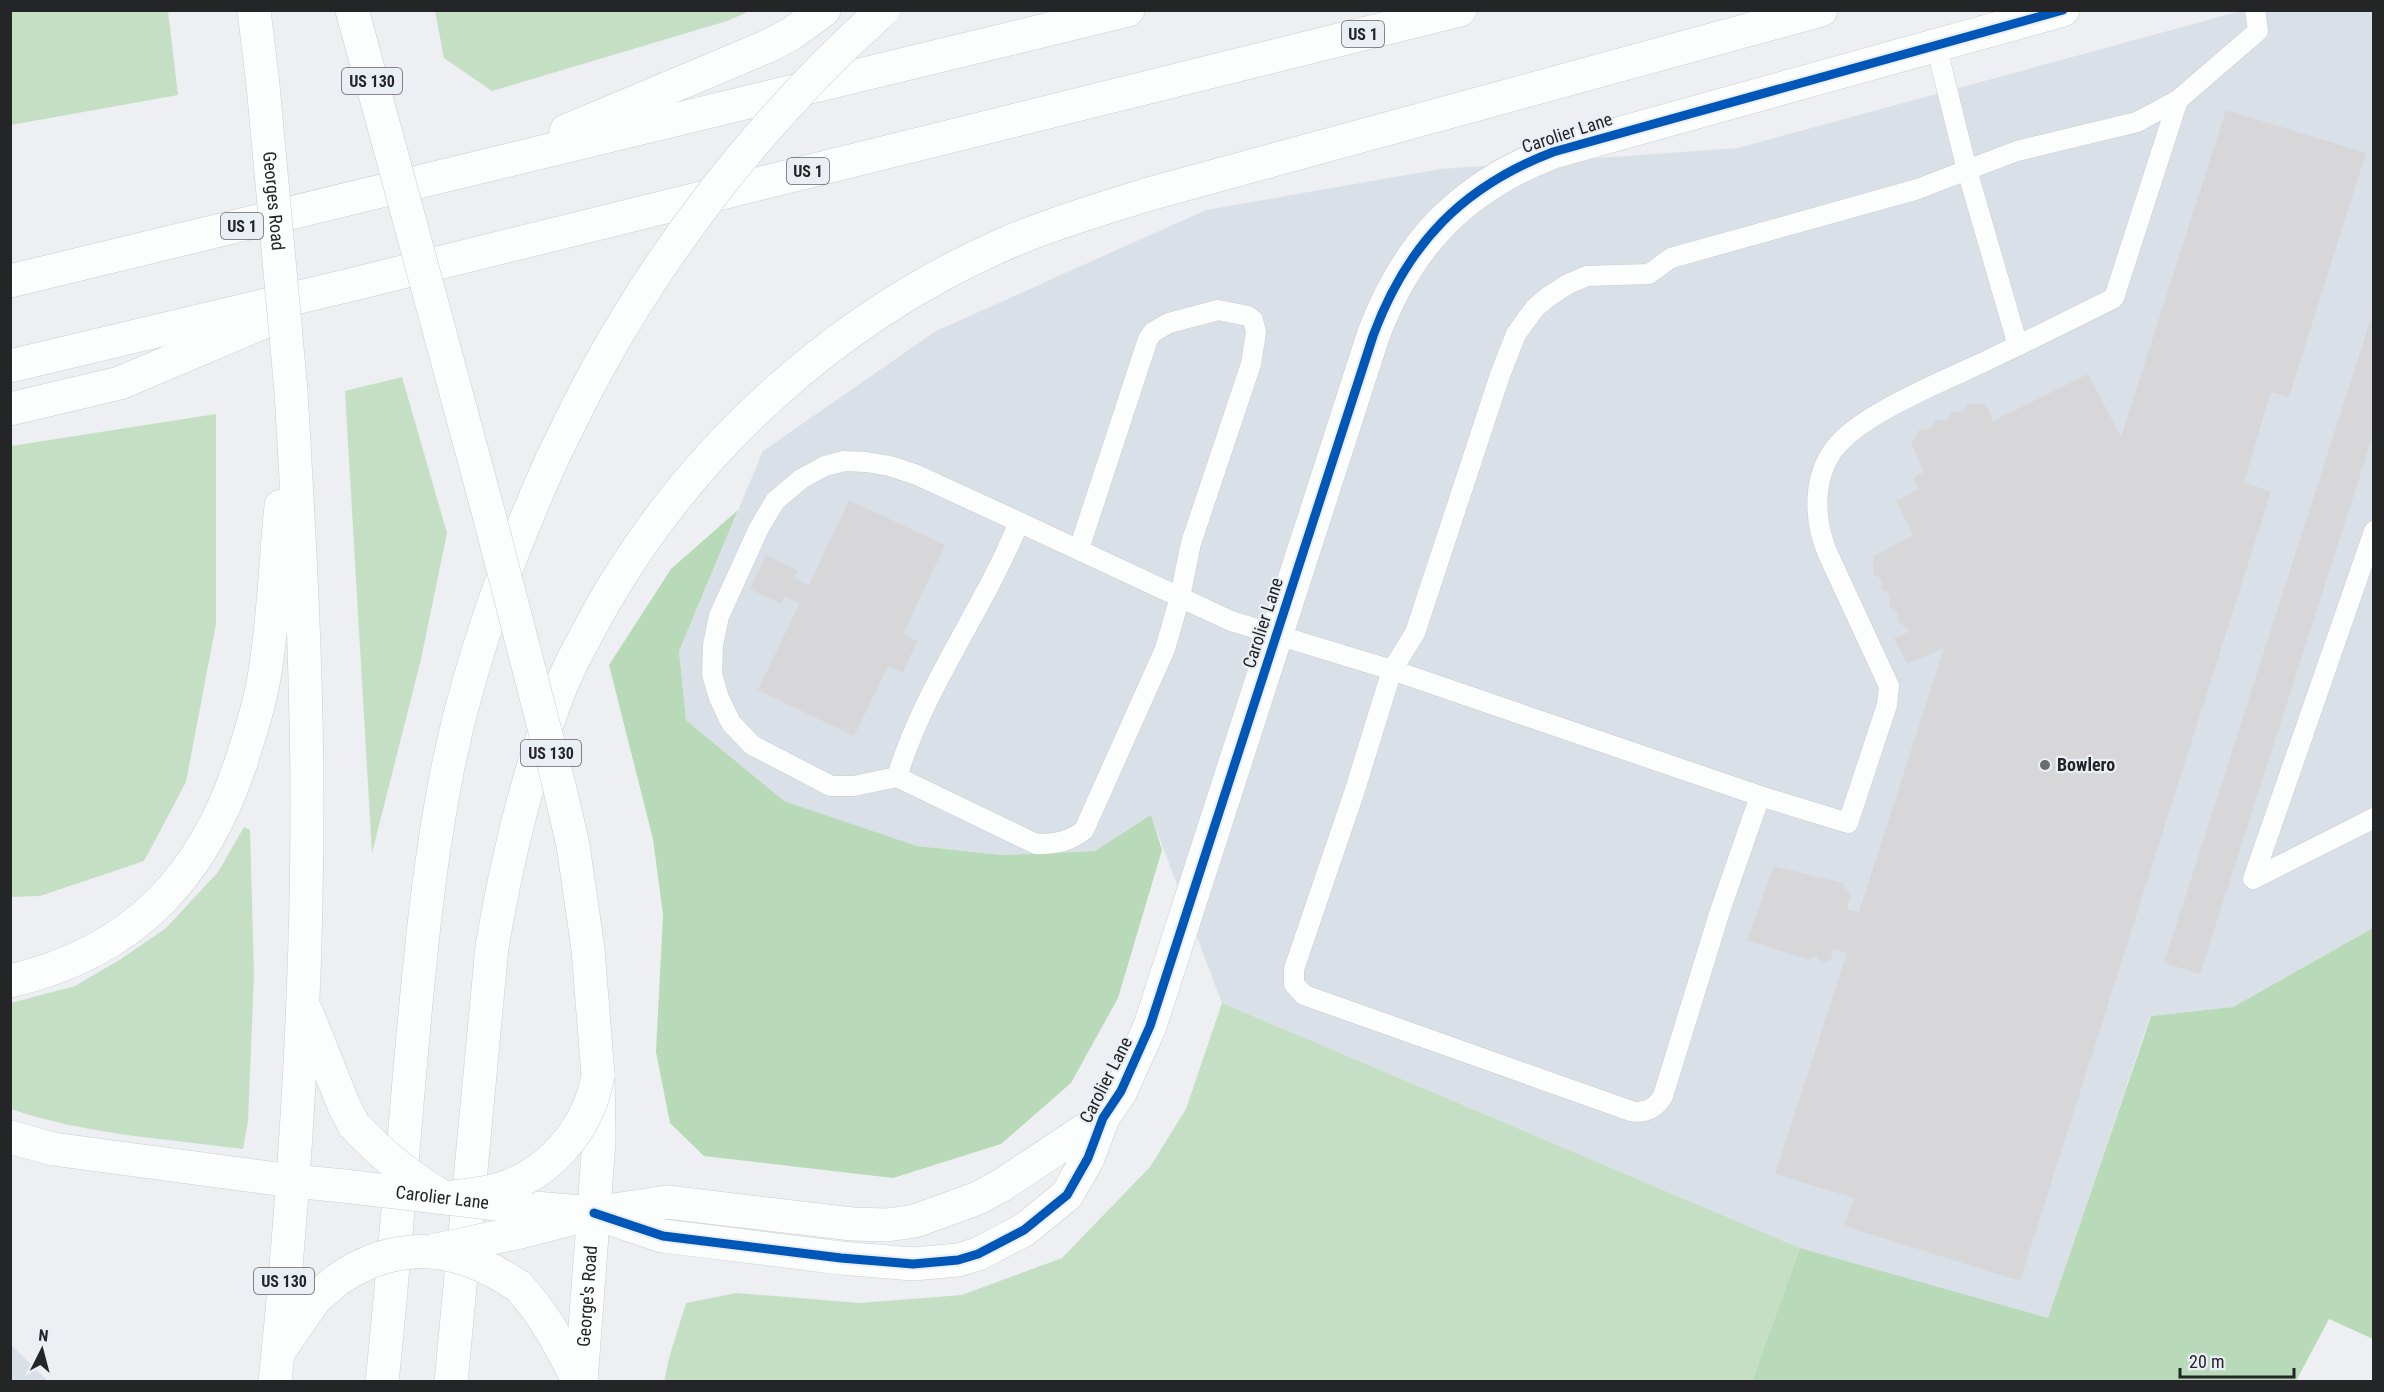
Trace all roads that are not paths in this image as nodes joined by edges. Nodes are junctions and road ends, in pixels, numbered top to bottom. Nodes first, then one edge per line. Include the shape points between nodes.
1 (254, 10) edge
2 (352, 10) edge
3 (376, 10) edge
4 (824, 10) edge
5 (883, 10) edge
6 (1128, 10) edge
7 (1460, 10) edge
8 (1821, 10) edge
9 (2063, 10) edge
10 (2255, 10) edge
11 (1936, 45) junction
12 (2178, 100) junction
13 (391, 153) junction
14 (473, 170) junction
15 (1967, 170) junction
16 (10, 281) edge
17 (350, 285) junction
18 (2018, 346) junction
19 (10, 366) edge
20 (291, 391) junction
21 (10, 409) edge
22 (1019, 522) junction
23 (2373, 531) edge
24 (1079, 549) junction
25 (1180, 597) junction
26 (1276, 635) junction
27 (1392, 670) junction
28 (897, 777) junction
29 (1760, 795) junction
30 (2373, 818) edge
31 (10, 981) edge
32 (303, 1003) junction
33 (598, 1075) junction
34 (1104, 1118) junction
35 (10, 1137) edge
36 (292, 1181) junction
37 (445, 1198) junction
38 (594, 1213) junction
39 (521, 1219) junction
40 (435, 1251) junction
41 (277, 1367) edge
42 (382, 1382) edge
43 (451, 1382) edge
44 (580, 1382) edge

1 - 20 main road, Georges Road / US 130, bridge
2 - 13 main road, US 130
3 - 13 main road
4 - 14 main road via 766,47
5 - 42 main road, bridge via 771,123 697,215 618,334 553,457 489,620 448,767 433,852 420,954
6 - 14 main road, US 1
7 - 17 main road, US 1
8 - 43 main road via 1149,194 1001,245 862,324 778,390 713,453 638,547 587,633 561,687 519,810 488,982
9 - 11 main road, Carolier Lane
10 - 12 lane via 2258,31
11 - 15 lane
11 - 26 main road, Carolier Lane via 1553,152 1520,165 1462,204 1413,255 1383,308
12 - 15 lane via 2138,122 2017,151
12 - 18 lane via 2114,298
13 - 33 main road, US 130, bridge via 533,678 573,845 588,949
14 - 16 main road, US 1
15 - 18 lane
15 - 27 lane via 1918,189 1671,258 1649,274 1587,276 1535,308 1509,349 1415,633
17 - 19 main road, US 1
17 - 21 main road via 120,383
18 - 29 lane via 1870,419 1845,437 1829,457 1817,503 1819,530 1889,686 1887,705 1848,823
20 - 31 main road via 264,678 228,802 185,874 135,924 116,939 73,961
20 - 32 main road, US 130 via 307,803
22 - 24 lane
22 - 28 lane via 1005,557 908,740
22 - 28 lane via 917,475 890,466 844,461 801,479 775,501 759,528 719,616 713,645 712,674 731,723 752,745 831,786 854,786
23 - 30 lane via 2253,879
24 - 25 lane
24 - 25 lane via 1153,332 1169,323 1218,310 1248,315 1256,332 1251,364 1191,543
25 - 26 lane via 1232,621
25 - 28 lane via 1165,649 1092,817 1073,838 1055,844 1036,844
26 - 27 lane
26 - 34 main road, Carolier Lane via 1150,1026 1121,1091
27 - 29 lane
27 - 29 lane via 1294,969 1294,984 1304,995 1631,1111 1650,1109 1663,1096
32 - 36 main road, US 130
32 - 37 main road, bridge via 354,1125 380,1152
33 - 37 main road, bridge via 594,1096 575,1134 545,1166 508,1187
33 - 38 main road, US 130
34 - 38 main road, Carolier Lane via 1002,1185 915,1221 852,1224 667,1202
34 - 38 main road, Carolier Lane via 1088,1158 1066,1195 1002,1243 958,1260 885,1262 663,1236
35 - 36 main road, Carolier Lane via 53,1149
36 - 37 main road, Carolier Lane, bridge
36 - 41 main road, US 130
37 - 39 main road, Carolier Lane, bridge
38 - 39 main road
38 - 44 main road, George's Road / US 130
39 - 40 main road, bridge
40 - 41 main road, bridge via 407,1251 382,1257 337,1280 315,1299
40 - 44 main road, bridge via 478,1264 518,1286 551,1327

